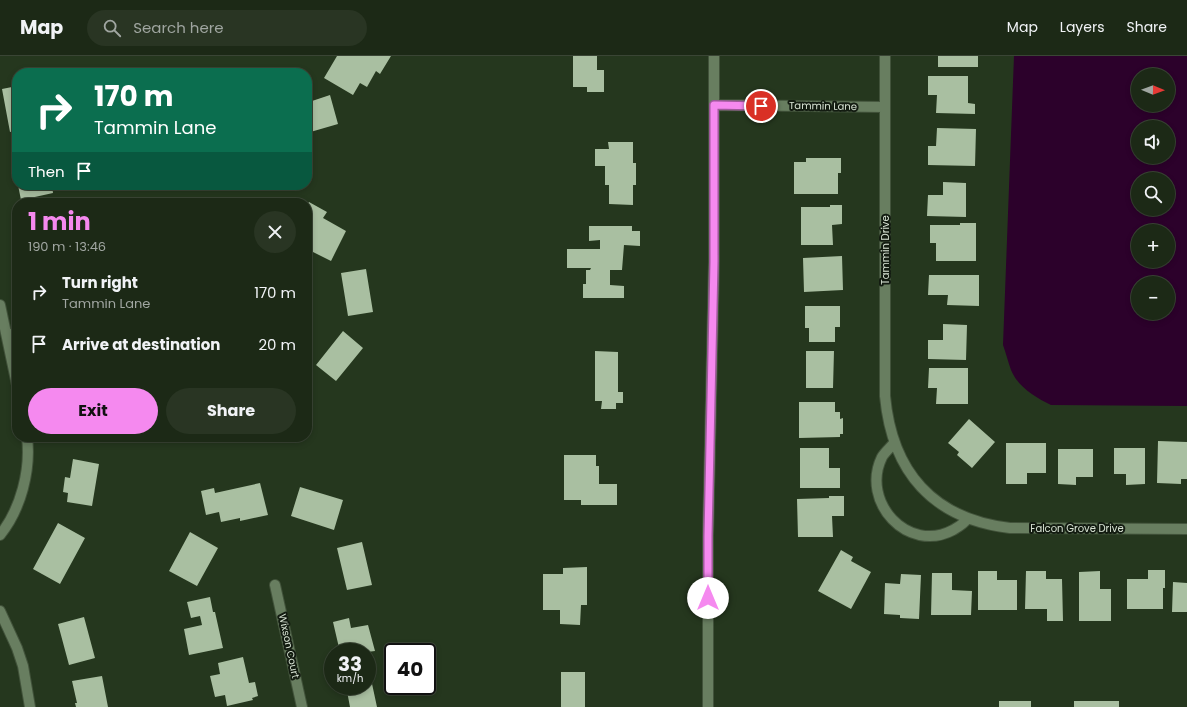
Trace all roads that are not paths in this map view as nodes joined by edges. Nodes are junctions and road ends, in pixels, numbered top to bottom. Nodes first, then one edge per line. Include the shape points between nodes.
1 (714, 56) edge
2 (885, 56) edge
3 (714, 105) junction
4 (884, 107) junction
5 (0, 304) edge
6 (12, 334) edge
7 (7, 335) junction
8 (12, 360) edge
9 (27, 442) edge
10 (894, 443) junction
11 (967, 519) junction
12 (1187, 528) edge
13 (0, 535) edge
14 (275, 585) dead end
15 (0, 611) edge
16 (30, 707) edge
17 (302, 707) edge
18 (708, 707) edge

1 - 3 street
2 - 4 street, Tammin Drive
3 - 4 street, Tammin Lane
3 - 18 street
4 - 10 street, Tammin Drive via 885,396 888,424
5 - 7 street
6 - 7 street
7 - 8 street
9 - 13 street via 26,476 15,510
10 - 11 street, Falcon Grove Drive via 906,468 929,495
10 - 11 street via 882,456 876,474 880,501 892,519 904,529 929,535 945,533 959,527
11 - 12 street, Falcon Grove Drive via 1010,528
14 - 17 street, Wixson Court
15 - 16 street via 23,666

